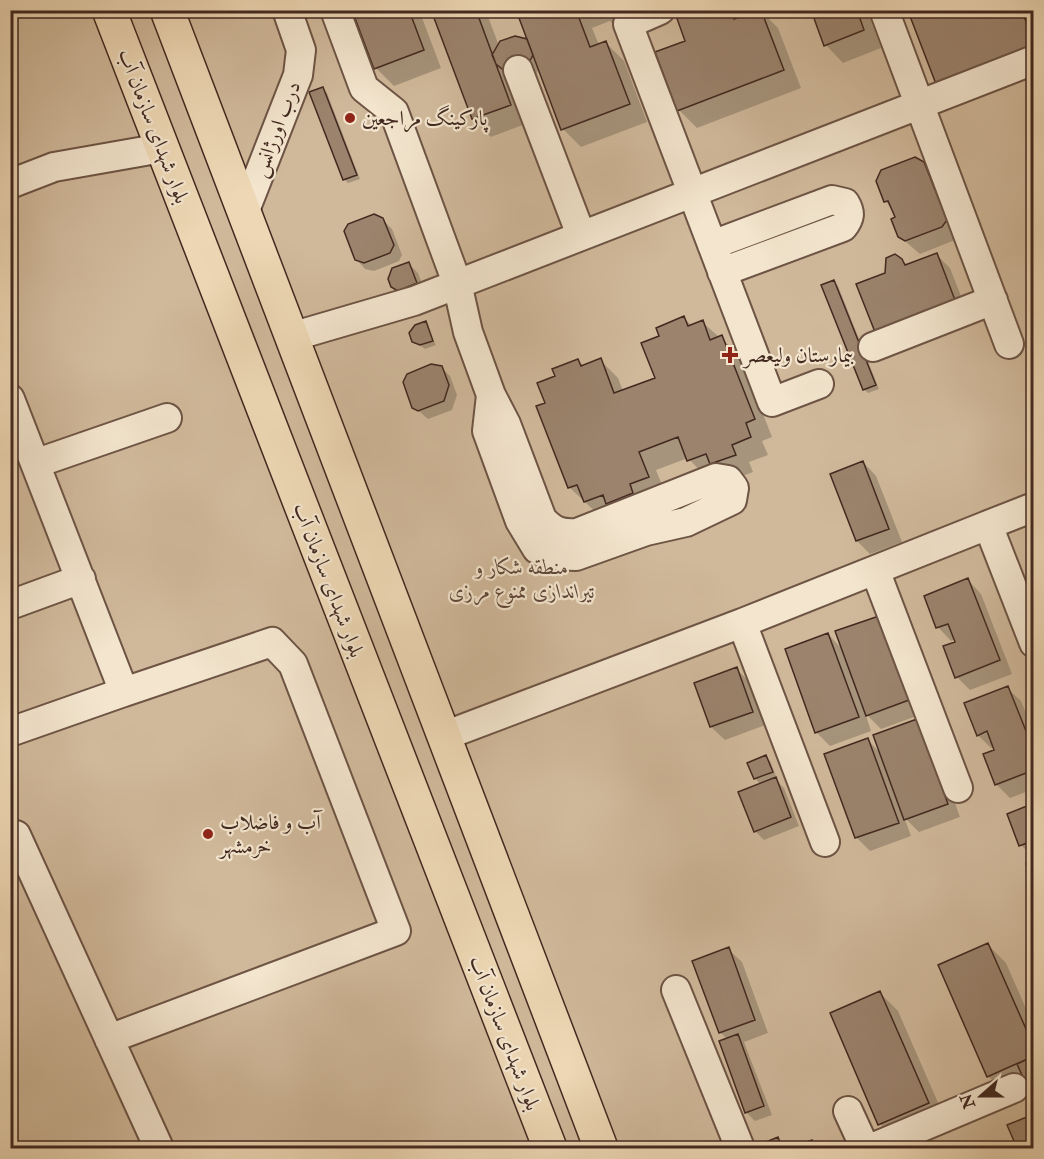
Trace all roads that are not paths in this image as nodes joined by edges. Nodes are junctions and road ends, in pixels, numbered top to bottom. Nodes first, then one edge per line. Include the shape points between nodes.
1 (109, 10) edge
2 (167, 10) edge
3 (287, 10) edge
4 (335, 10) edge
5 (660, 10) edge
6 (884, 10) edge
7 (625, 17) edge
8 (1034, 60) edge
9 (518, 70) dead end
10 (921, 104) junction
11 (162, 147) junction
12 (230, 178) junction
13 (10, 184) edge
14 (692, 192) junction
15 (180, 195) junction
16 (244, 213) junction
17 (581, 235) junction
18 (712, 245) junction
19 (722, 272) junction
20 (457, 283) junction
21 (993, 300) junction
22 (291, 337) junction
23 (1009, 344) dead end
24 (873, 347) dead end
25 (242, 355) junction
26 (819, 384) dead end
27 (10, 399) edge
28 (167, 418) dead end
29 (37, 463) junction
30 (1034, 507) edge
31 (988, 525) junction
32 (544, 539) junction
33 (875, 570) junction
34 (81, 579) junction
35 (10, 605) edge
36 (742, 623) junction
37 (1034, 643) edge
38 (124, 692) junction
39 (10, 732) edge
40 (444, 736) junction
41 (958, 788) dead end
42 (12, 832) edge
43 (825, 842) dead end
44 (676, 990) dead end
45 (110, 1040) junction
46 (1014, 1088) dead end
47 (848, 1111) dead end
48 (598, 1139) edge
49 (547, 1148) edge
50 (159, 1149) edge
51 (740, 1149) edge
52 (865, 1149) edge
53 (872, 1149) edge

1 - 11 main road, بلوار شهدای سازمان آب
2 - 12 main road
3 - 16 street, درب اورژانس via 301,50 298,75
4 - 20 street via 364,88 394,112
5 - 7 street
6 - 10 street
7 - 14 street
8 - 10 street
9 - 17 street
10 - 14 street
10 - 21 street
11 - 13 street via 54,167
11 - 15 main road, بلوار شهدای سازمان آب
12 - 15 main road
12 - 16 main road
14 - 17 street
14 - 18 street
15 - 25 main road, بلوار شهدای سازمان آب
16 - 22 main road
17 - 20 street
18 - 19 street
18 - 19 street via 832,200 845,203 850,211 843,227
19 - 26 street via 771,402
20 - 22 street via 414,301
20 - 32 street via 463,318 491,395 487,431 520,521
21 - 23 street
21 - 24 street
22 - 25 main road
22 - 40 main road
25 - 49 main road, بلوار شهدای سازمان آب
27 - 29 street
28 - 29 street
29 - 34 street
30 - 31 street
31 - 33 street
31 - 37 street
32 - 32 street via 554,555 576,555 707,513 732,500 734,488 728,480 717,478 577,533
33 - 36 street
33 - 41 street
34 - 35 street
34 - 38 street
36 - 40 street
36 - 43 street
38 - 39 street
38 - 45 street via 272,642 293,664 396,931
40 - 48 main road
42 - 45 street
44 - 51 street
45 - 50 street
46 - 53 street
47 - 52 street
48 - 49 main road

